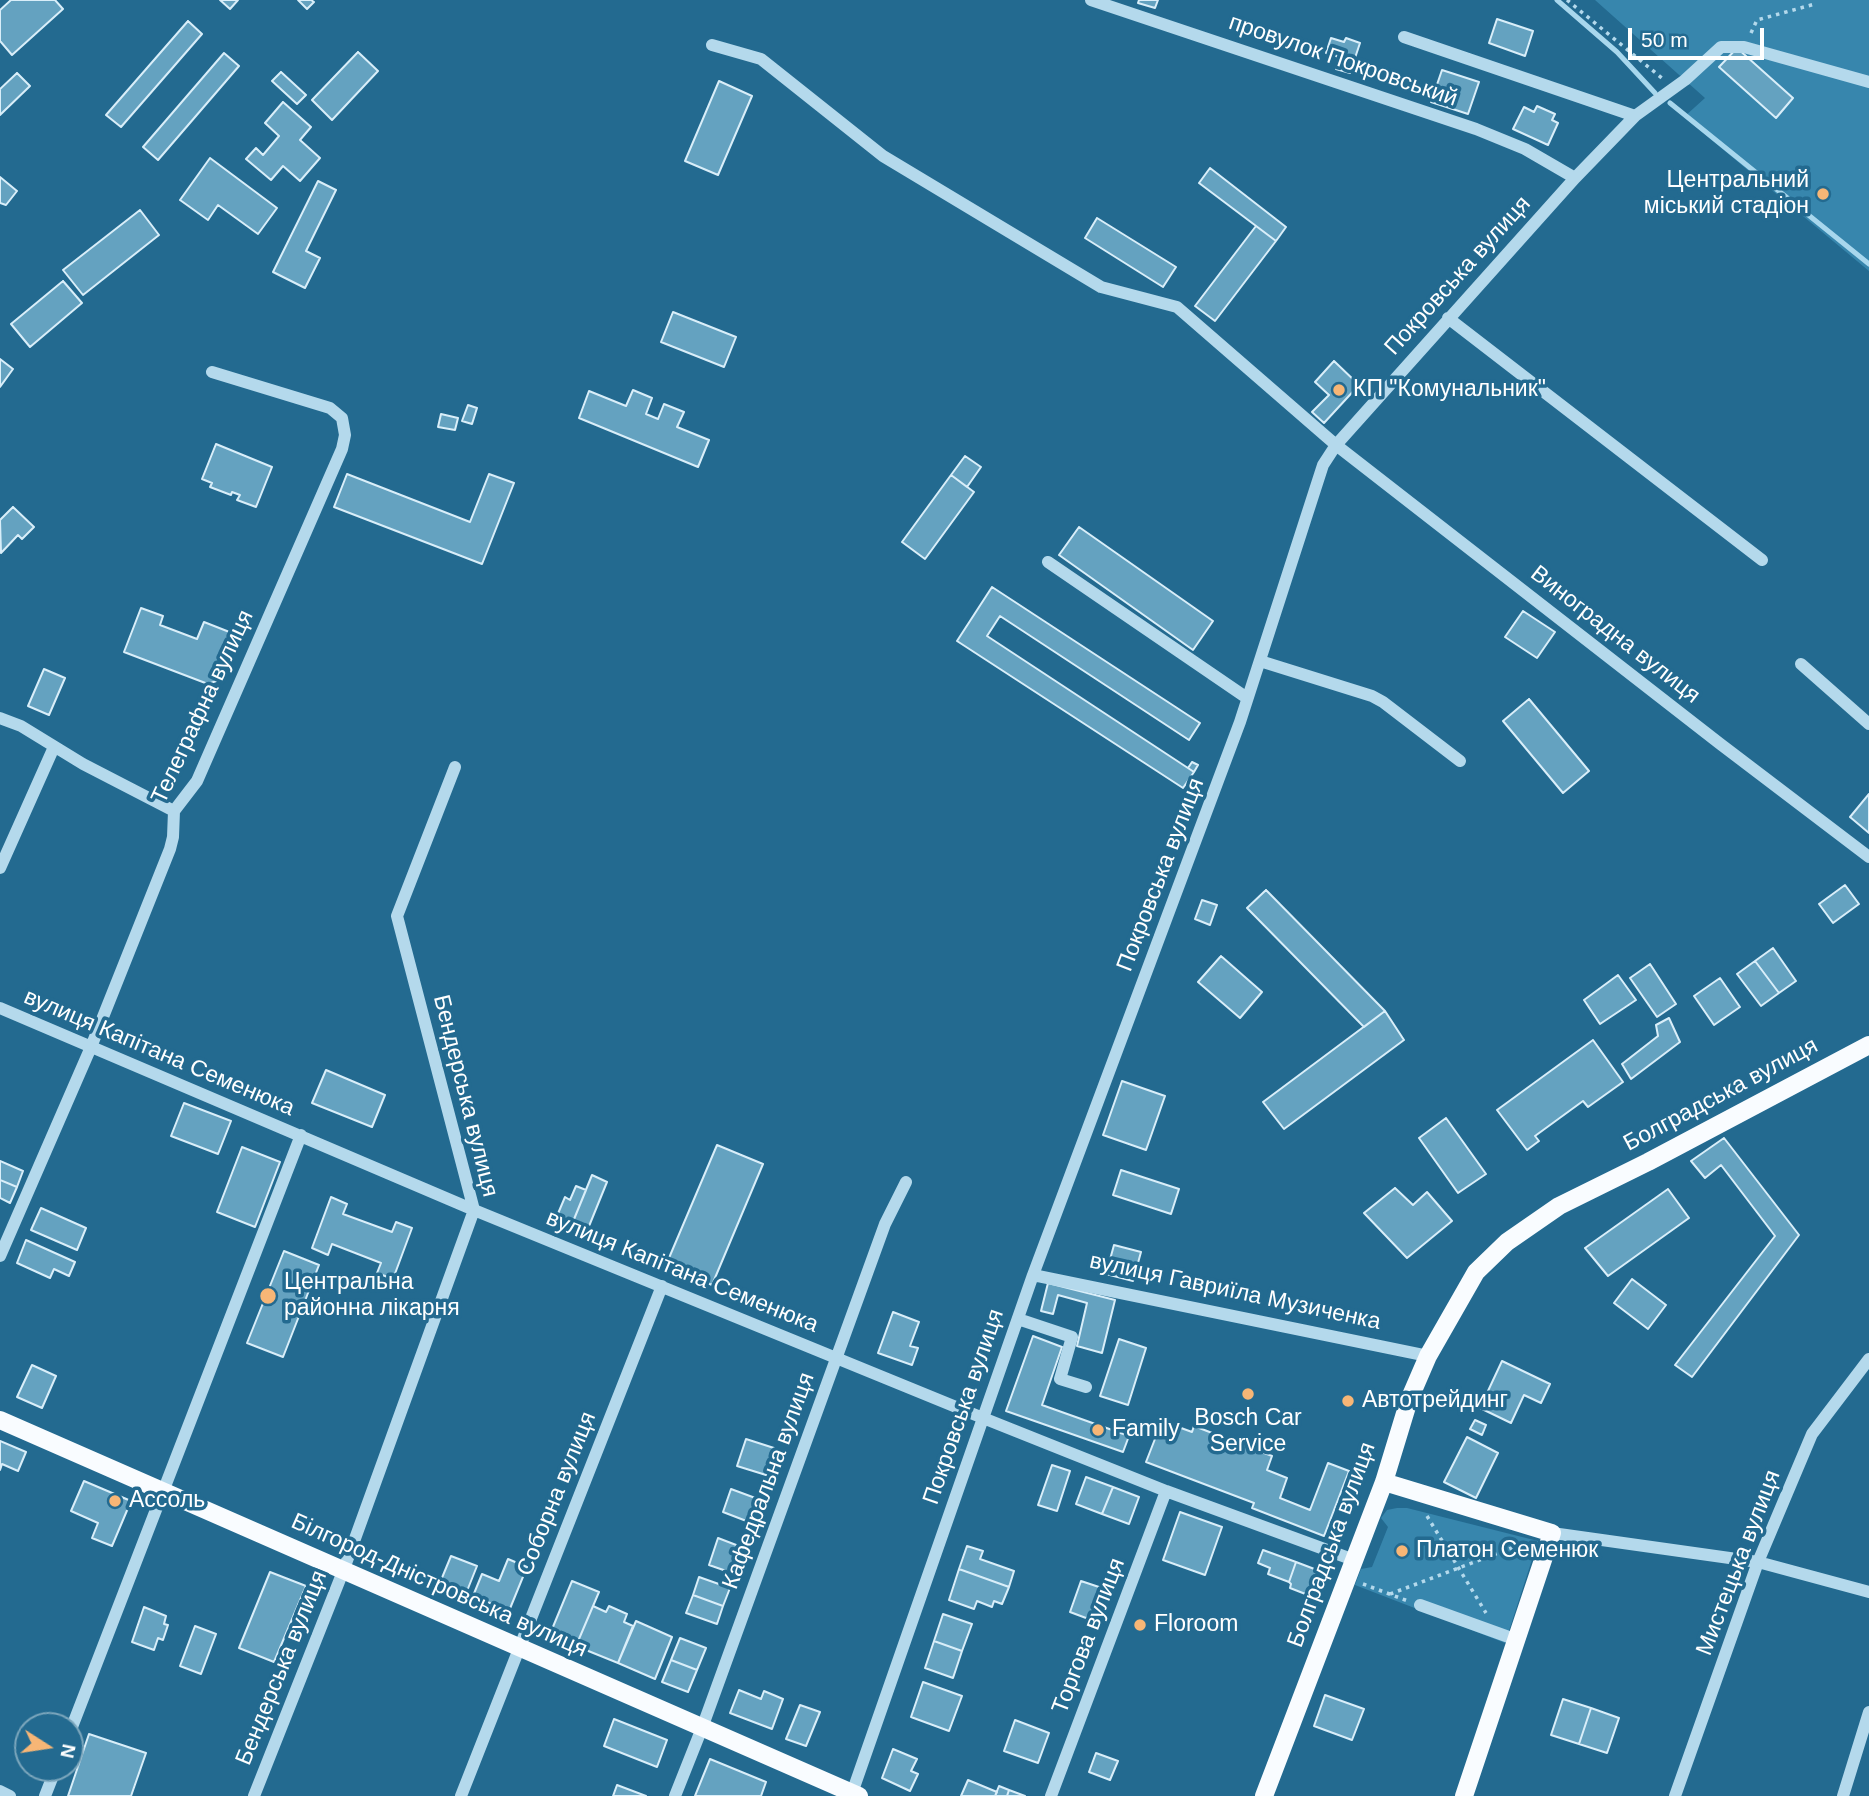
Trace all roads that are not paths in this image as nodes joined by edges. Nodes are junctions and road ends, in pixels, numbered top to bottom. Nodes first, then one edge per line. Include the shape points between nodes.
1 (1091, 0) edge
2 (1404, 37) dead end
3 (712, 45) dead end
4 (1869, 82) edge
5 (1635, 116) junction
6 (1575, 178) junction
7 (1448, 318) junction
8 (212, 372) dead end
9 (1336, 445) junction
10 (1762, 560) dead end
11 (1048, 562) dead end
12 (1260, 661) junction
13 (1801, 664) dead end
14 (1247, 698) junction
15 (0, 718) edge
16 (1869, 724) edge
17 (54, 747) junction
18 (1460, 761) dead end
19 (455, 767) dead end
20 (174, 811) junction
21 (1869, 857) edge
22 (0, 868) edge
23 (0, 1008) edge
24 (1869, 1045) edge
25 (91, 1047) junction
26 (301, 1135) junction
27 (906, 1182) dead end
28 (474, 1210) junction
29 (0, 1256) edge
30 (1033, 1275) junction
31 (662, 1286) junction
32 (1018, 1319) junction
33 (1428, 1356) junction
34 (836, 1357) junction
35 (1869, 1359) edge
36 (1086, 1387) dead end
37 (983, 1418) junction
38 (0, 1420) edge
39 (1384, 1482) junction
40 (1166, 1491) junction
41 (164, 1492) junction
42 (1552, 1533) junction
43 (1354, 1560) junction
44 (1758, 1562) junction
45 (344, 1569) junction
46 (1869, 1592) edge
47 (1420, 1605) road end
48 (1517, 1640) junction
49 (519, 1647) junction
50 (78, 1712) edge
51 (1869, 1712) edge
52 (702, 1728) junction
53 (1863, 1755) edge
54 (0, 1791) edge
55 (675, 1795) edge
56 (854, 1795) edge
57 (10, 1796) edge
58 (254, 1796) edge
59 (461, 1796) edge
60 (1051, 1796) edge
61 (1264, 1796) edge
62 (1464, 1796) edge
63 (1675, 1796) edge
64 (1843, 1796) edge

1 - 6 street, провулок Покровський via 1476,129 1525,149
2 - 5 street, провулок Покровський
3 - 9 street, Виноградна вулиця via 761,59 883,156 1101,288 1177,307
4 - 5 street, Покровська вулиця via 1744,47 1721,47
5 - 6 street, Покровська вулиця
6 - 7 street, Покровська вулиця
7 - 9 street, Покровська вулиця
7 - 10 street
8 - 20 street, Телеграфна вулиця via 330,408 342,418 345,435 197,781
9 - 12 street, Покровська вулиця via 1314,490
9 - 21 street, Виноградна вулиця
11 - 14 street
12 - 14 street, Покровська вулиця
12 - 18 street via 1372,696
13 - 16 street
14 - 30 street, Покровська вулиця
15 - 17 street
17 - 20 street
17 - 22 street
19 - 28 street, Бендерська вулиця via 397,916
20 - 25 street, Телеграфна вулиця via 170,849
23 - 25 street, вулиця Капітана Семенюка
24 - 33 main road, Болградська вулиця via 1559,1206 1507,1242 1476,1272
25 - 26 street, вулиця Капітана Семенюка
25 - 29 street, Телеграфна вулиця
26 - 28 street, вулиця Капітана Семенюка
26 - 41 street
27 - 34 street, Кафедральна вулиця via 885,1224
28 - 31 street, вулиця Капітана Семенюка
28 - 45 street, Бендерська вулиця
30 - 32 street, Покровська вулиця
30 - 33 street, вулиця Гавриїла Музиченка
31 - 34 street, вулиця Капітана Семенюка
31 - 49 street, Соборна вулиця
32 - 36 street via 1072,1337 1060,1379
32 - 37 street, Покровська вулиця
33 - 39 main road, Болградська вулиця
34 - 37 street, вулиця Капітана Семенюка
34 - 52 street, Кафедральна вулиця
35 - 44 street, Мистецька вулиця via 1812,1434
37 - 40 street, вулиця Капітана Семенюка
37 - 56 street, Покровська вулиця
38 - 41 main road, Білгород-Дністровська вулиця
39 - 42 main road
39 - 43 main road, Болградська вулиця
40 - 43 street, вулиця Капітана Семенюка
40 - 60 street, Торгова вулиця
41 - 45 main road, Білгород-Дністровська вулиця
41 - 50 street
42 - 44 street
42 - 48 main road
43 - 61 main road, Болградська вулиця
44 - 46 street
44 - 63 street, Мистецька вулиця
45 - 49 main road, Білгород-Дністровська вулиця
45 - 58 street, Бендерська вулиця
47 - 48 street
48 - 62 main road
49 - 52 main road, Білгород-Дністровська вулиця
49 - 59 street, Соборна вулиця
51 - 53 street
52 - 55 street, Кафедральна вулиця
52 - 56 main road, Білгород-Дністровська вулиця
53 - 64 street
54 - 57 street

